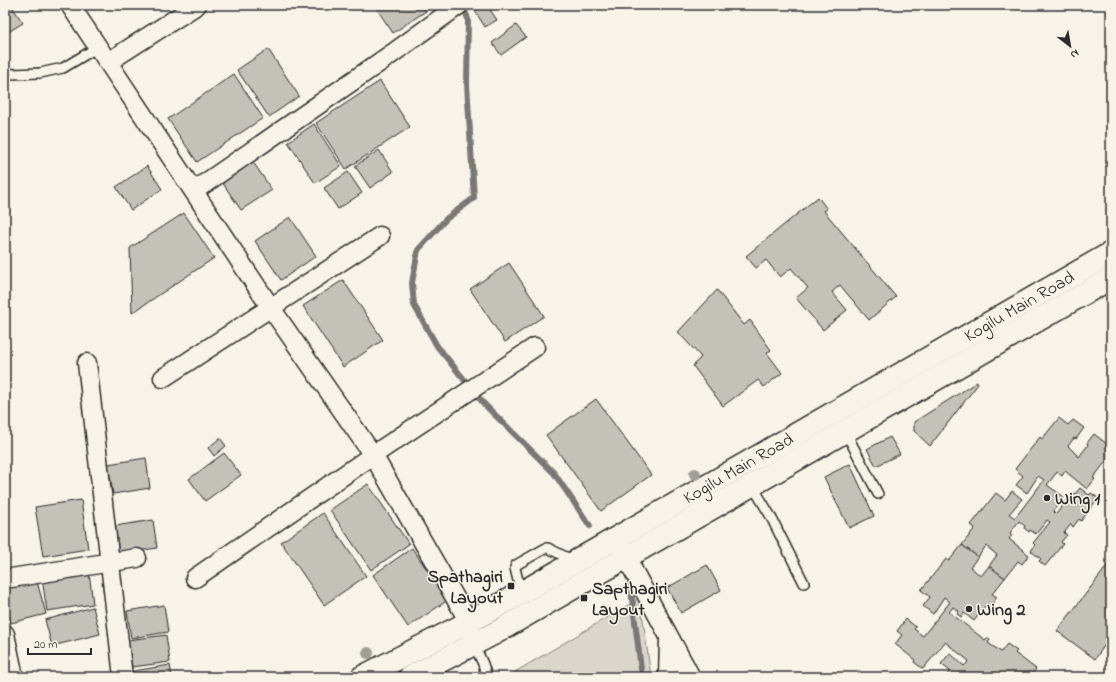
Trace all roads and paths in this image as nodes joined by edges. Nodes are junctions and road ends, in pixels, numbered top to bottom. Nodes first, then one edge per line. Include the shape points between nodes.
1 (70, 5) edge
2 (197, 5) edge
3 (456, 7) edge
4 (98, 47) junction
5 (108, 62) junction
6 (5, 71) edge
7 (194, 191) junction
8 (380, 236) dead end
9 (1104, 257) edge
10 (1110, 279) edge
11 (271, 308) junction
12 (535, 347) dead end
13 (87, 363) dead end
14 (163, 378) dead end
15 (846, 431) junction
16 (374, 455) junction
17 (752, 485) junction
18 (878, 494) dead end
19 (615, 538) junction
20 (626, 557) junction
21 (138, 558) dead end
22 (110, 562) junction
23 (195, 578) dead end
24 (5, 580) edge
25 (804, 583) dead end
26 (469, 622) junction
27 (5, 634) edge
28 (669, 638) junction
29 (474, 644) junction
30 (14, 677) edge
31 (123, 677) edge
32 (362, 677) edge
33 (410, 677) edge
34 (486, 677) edge
35 (668, 677) edge
36 (691, 677) edge

1 - 4 street
2 - 5 street
3 - 7 street
4 - 5 street
4 - 6 lane via 63,68 26,74 11,74
5 - 7 street
7 - 11 street
8 - 11 street
9 - 10 main road
9 - 19 main road, Kogilu Main Road
10 - 15 main road, Kogilu Main Road
11 - 14 street
11 - 16 street
12 - 16 street
13 - 22 street
15 - 17 main road, Kogilu Main Road
15 - 18 lane
16 - 23 street
16 - 26 street
17 - 20 main road, Kogilu Main Road
17 - 25 lane
19 - 20 street
19 - 26 main road, Kogilu Main Road
20 - 28 street
20 - 29 main road, Kogilu Main Road
21 - 22 street
22 - 24 street
22 - 31 street
26 - 29 street
26 - 32 main road, Kogilu Main Road
27 - 30 street
28 - 35 street
28 - 36 street
29 - 33 main road, Kogilu Main Road
29 - 34 lane

